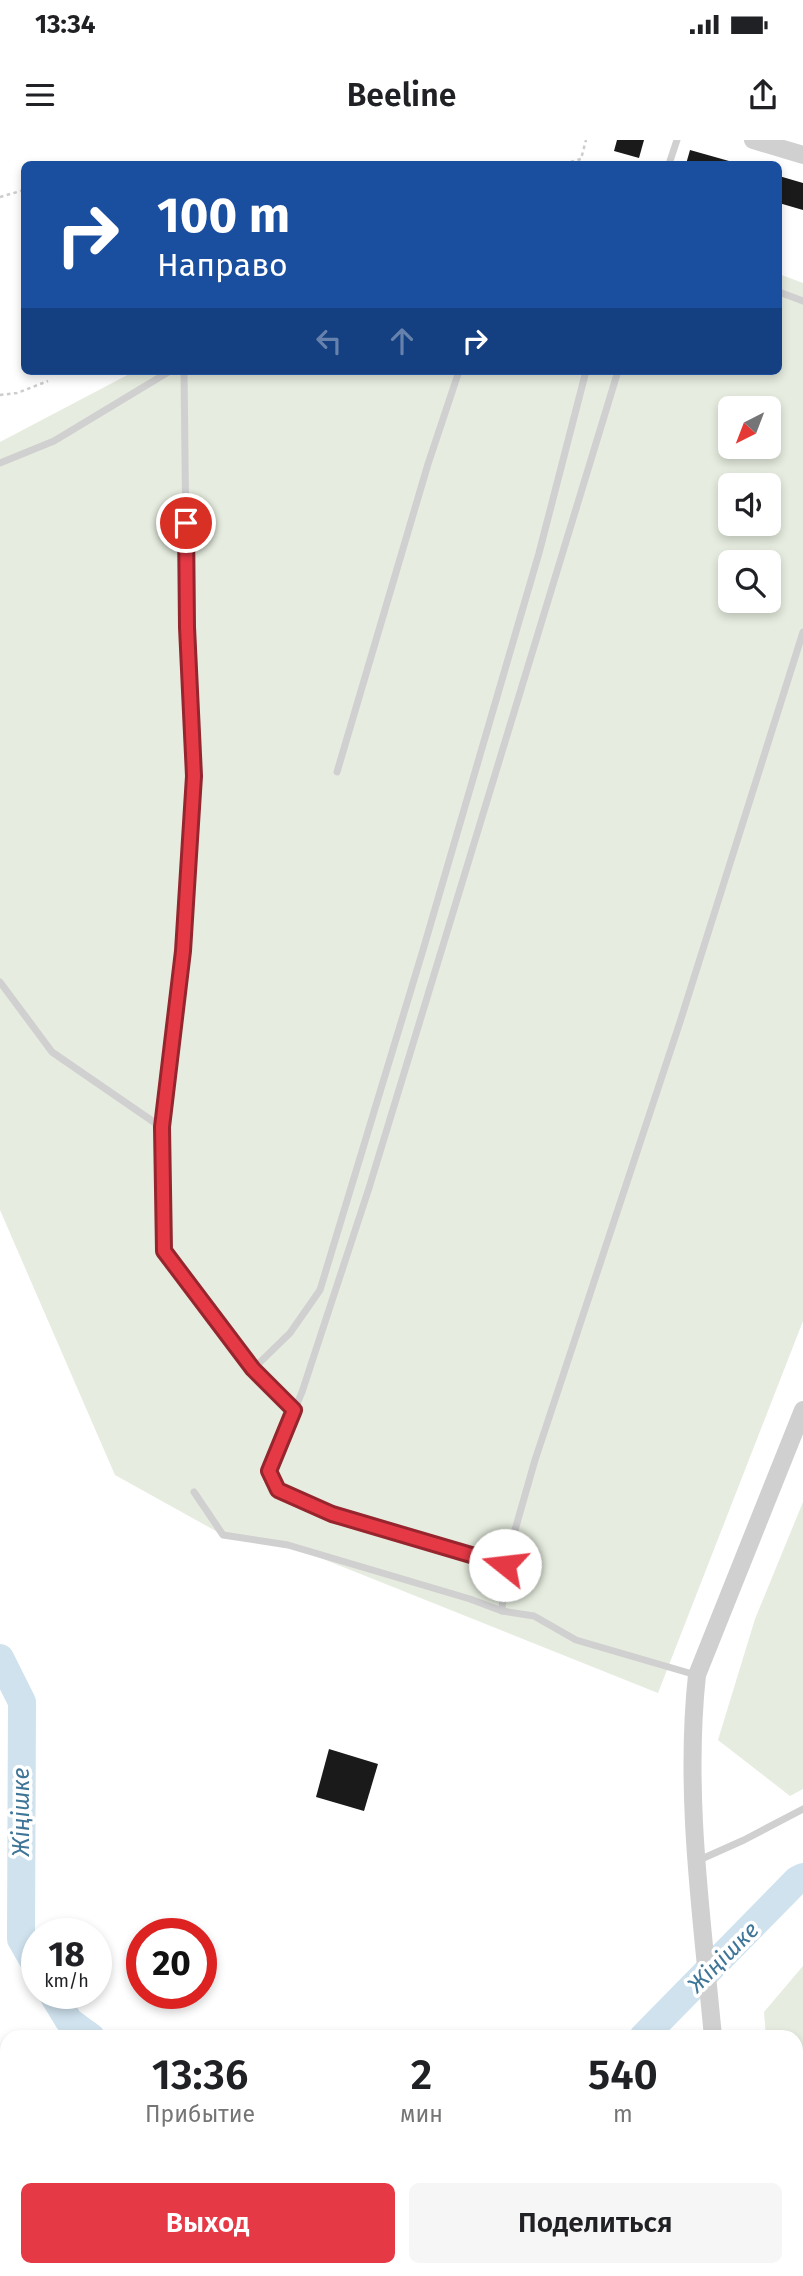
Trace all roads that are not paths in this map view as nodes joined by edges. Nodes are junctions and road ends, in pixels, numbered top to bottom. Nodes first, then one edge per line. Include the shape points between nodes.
1 (677, 140) edge
2 (753, 140) edge
3 (803, 155) edge
4 (670, 161) edge
5 (782, 293) edge
6 (803, 301) edge
7 (163, 375) edge
8 (184, 375) edge
9 (458, 375) edge
10 (585, 375) edge
11 (617, 375) edge
12 (0, 463) edge
13 (803, 632) edge
14 (337, 772) dead end
15 (0, 982) edge
16 (162, 1127) junction
17 (253, 1369) junction
18 (294, 1410) junction
19 (803, 1410) edge
20 (799, 1428) edge
21 (194, 1492) dead end
22 (505, 1565) junction
23 (502, 1611) junction
24 (697, 1675) junction
25 (803, 1809) edge
26 (697, 1868) junction
27 (712, 2030) edge

1 - 4 lane
2 - 3 street
5 - 6 lane
7 - 12 lane via 54,441
8 - 16 lane via 194,776 183,951
9 - 14 lane
10 - 17 lane via 539,554 320,1290 290,1333
11 - 18 lane via 369,1188
13 - 22 lane
15 - 16 lane via 52,1052
16 - 17 lane via 164,1251
17 - 18 lane
18 - 22 lane via 269,1471 278,1490 332,1514
19 - 20 street
20 - 24 street
21 - 23 lane via 223,1535 288,1545
22 - 23 lane
23 - 24 lane via 534,1616 576,1640
24 - 26 street via 692,1768
25 - 26 lane
26 - 27 street

